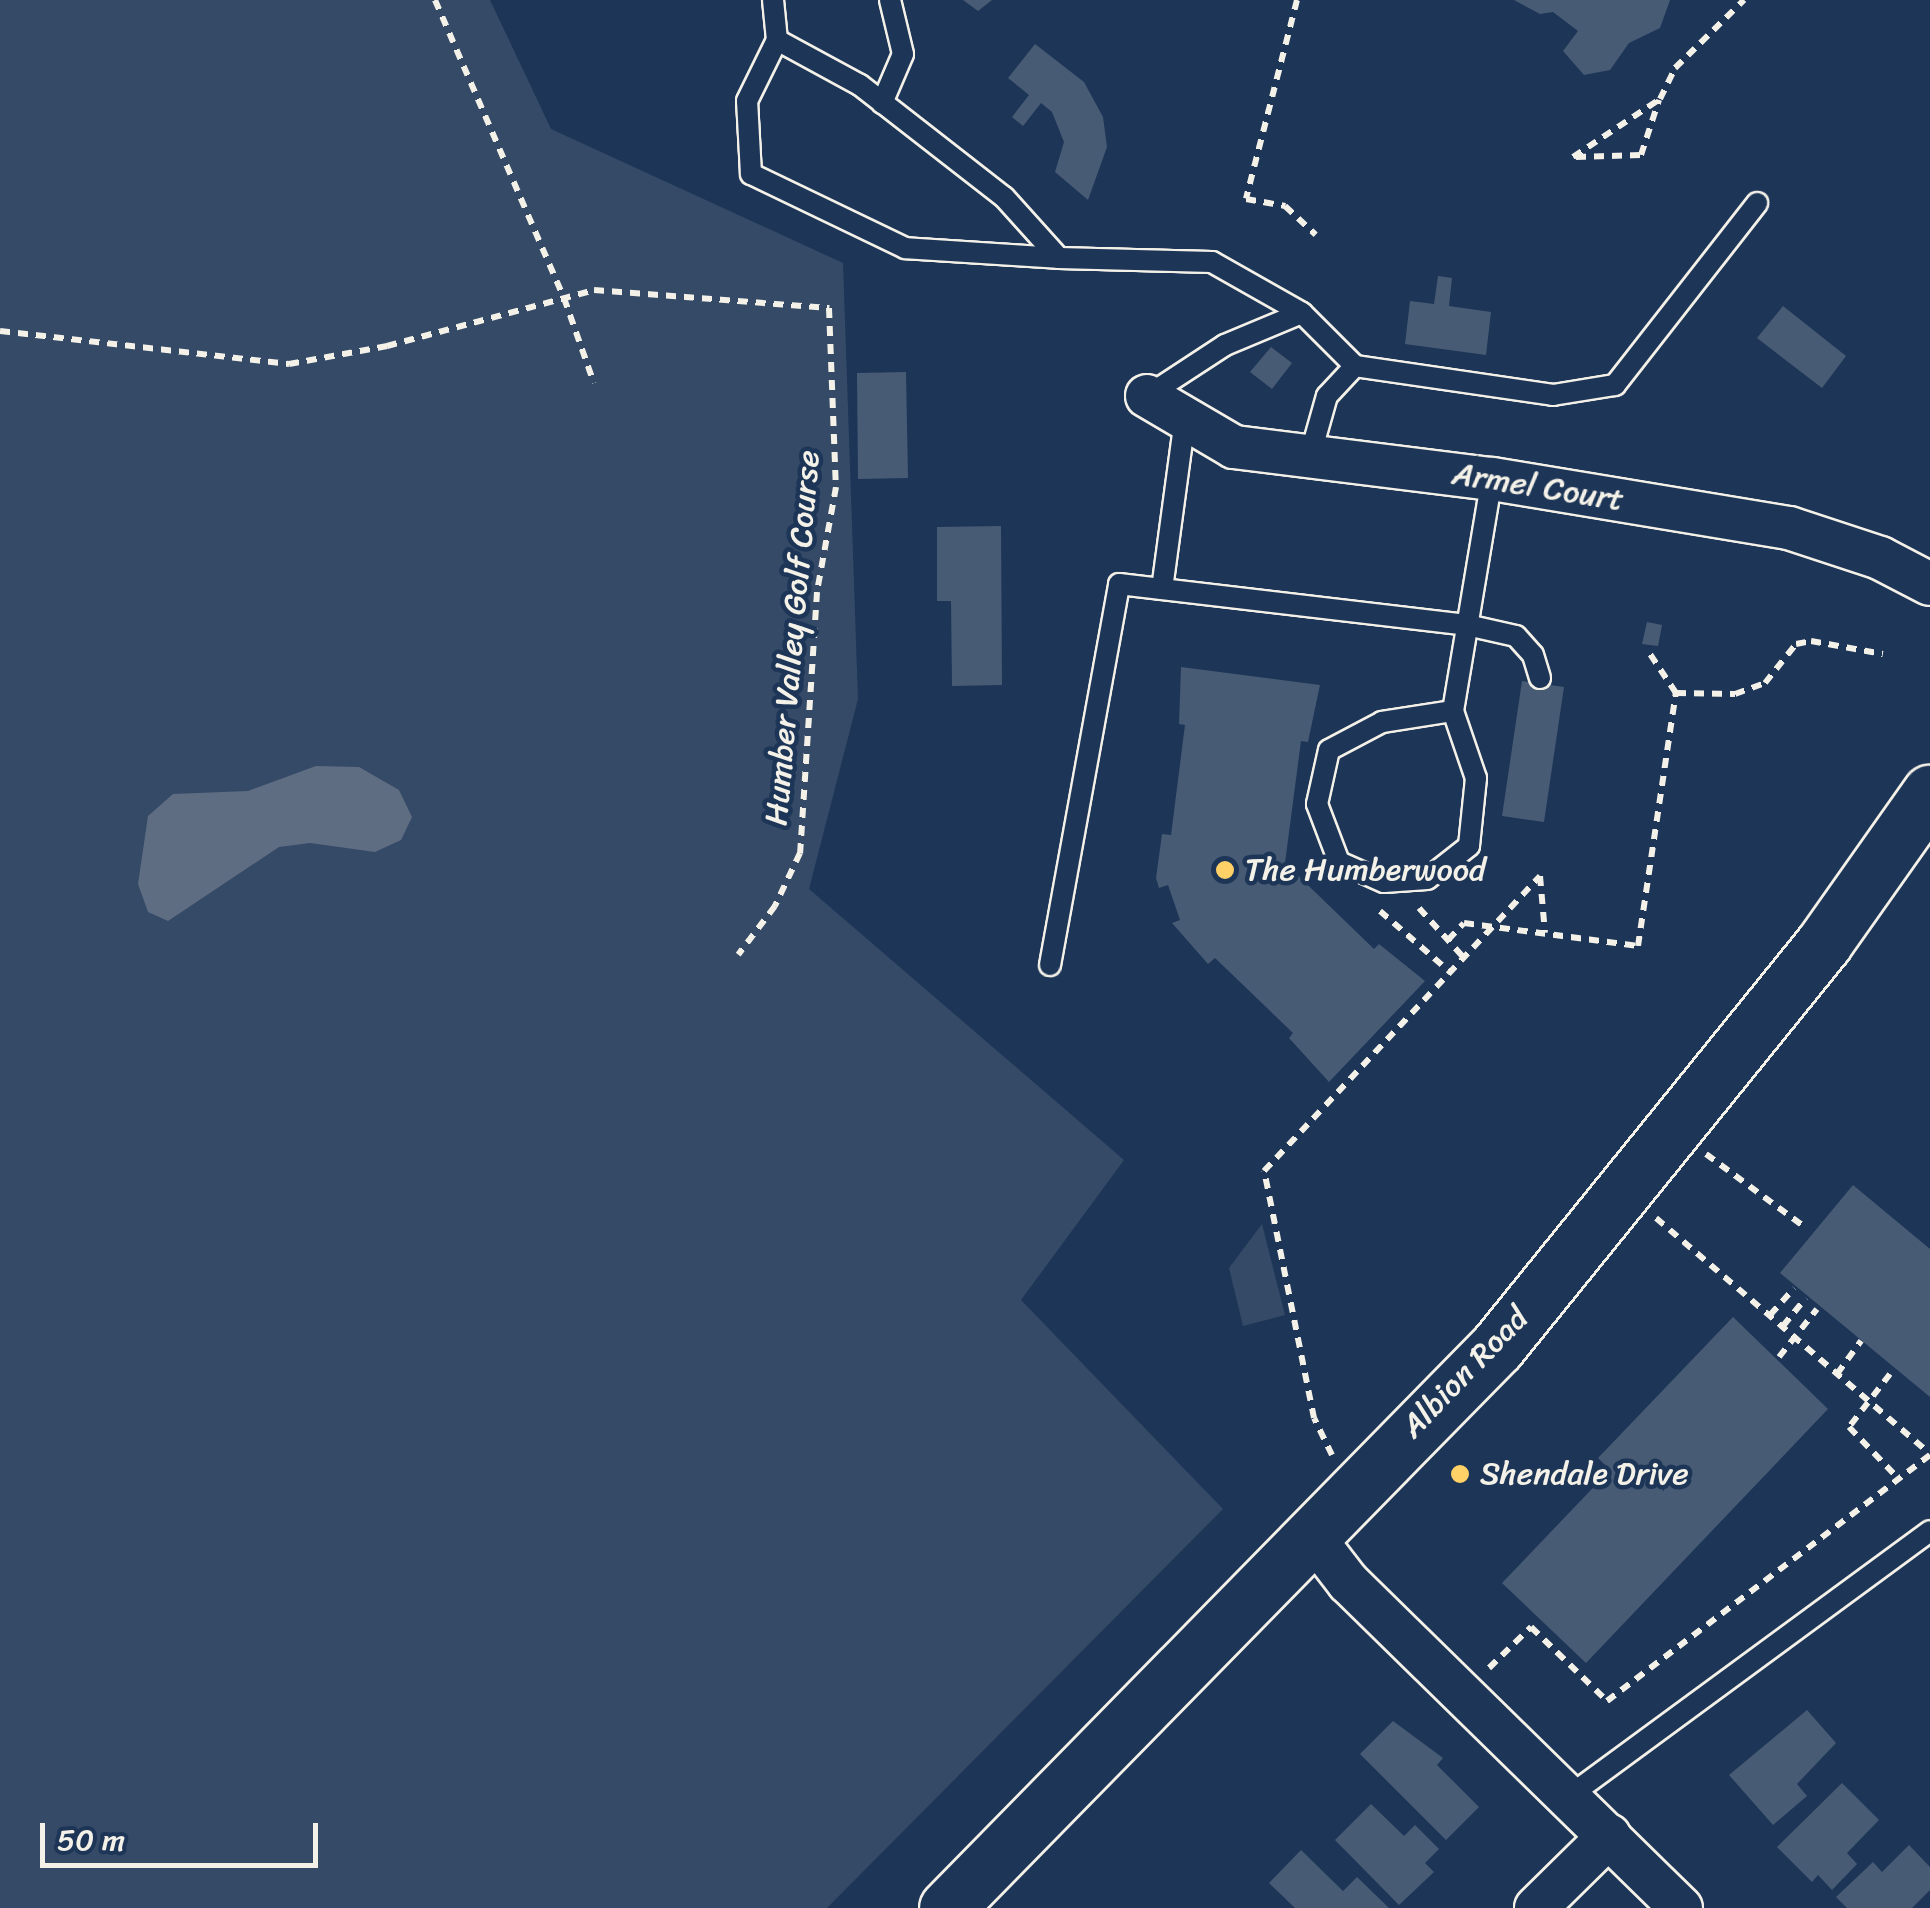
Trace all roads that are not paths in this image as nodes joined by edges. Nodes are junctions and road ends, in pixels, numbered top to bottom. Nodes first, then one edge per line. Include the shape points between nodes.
1 (774, 0) edge
2 (890, 0) edge
3 (777, 40) junction
4 (882, 103) junction
5 (1757, 203) dead end
6 (1059, 258) junction
7 (1302, 312) junction
8 (1355, 366) junction
9 (1147, 396) joint
10 (1186, 418) junction
11 (1310, 456) junction
12 (1492, 479) junction
13 (1930, 584) edge
14 (1162, 590) junction
15 (1467, 625) junction
16 (1540, 678) dead end
17 (1453, 710) junction
18 (1930, 792) edge
19 (1050, 965) dead end
20 (1930, 1531) edge
21 (1312, 1534) junction
22 (1568, 1797) junction
23 (1609, 1836) junction
24 (947, 1908) edge
25 (1536, 1908) edge
26 (1680, 1908) edge

1 - 3 lane
2 - 4 lane via 903,54
3 - 4 lane
3 - 6 lane via 747,101 751,174 905,248
4 - 6 lane via 1004,197
5 - 8 lane via 1615,384 1553,395
6 - 7 lane via 1212,262
7 - 8 lane
7 - 9 lane via 1225,345
8 - 11 lane via 1327,396
9 - 10 street, Armel Court
10 - 11 street, Armel Court via 1234,447
10 - 14 lane
11 - 12 street, Armel Court
12 - 13 street, Armel Court via 1789,528 1880,558
12 - 15 lane
14 - 15 lane
14 - 19 lane via 1119,584
15 - 16 lane via 1516,636 1533,655
15 - 17 lane
17 - 17 lane via 1476,778 1469,846 1427,878 1384,882 1339,862 1317,804 1329,750 1382,722
18 - 21 main road, Albion Road via 1824,943 1497,1347
20 - 22 lane
21 - 22 street via 1348,1582
21 - 24 main road, Albion Road
22 - 23 street
23 - 25 street
23 - 26 street

